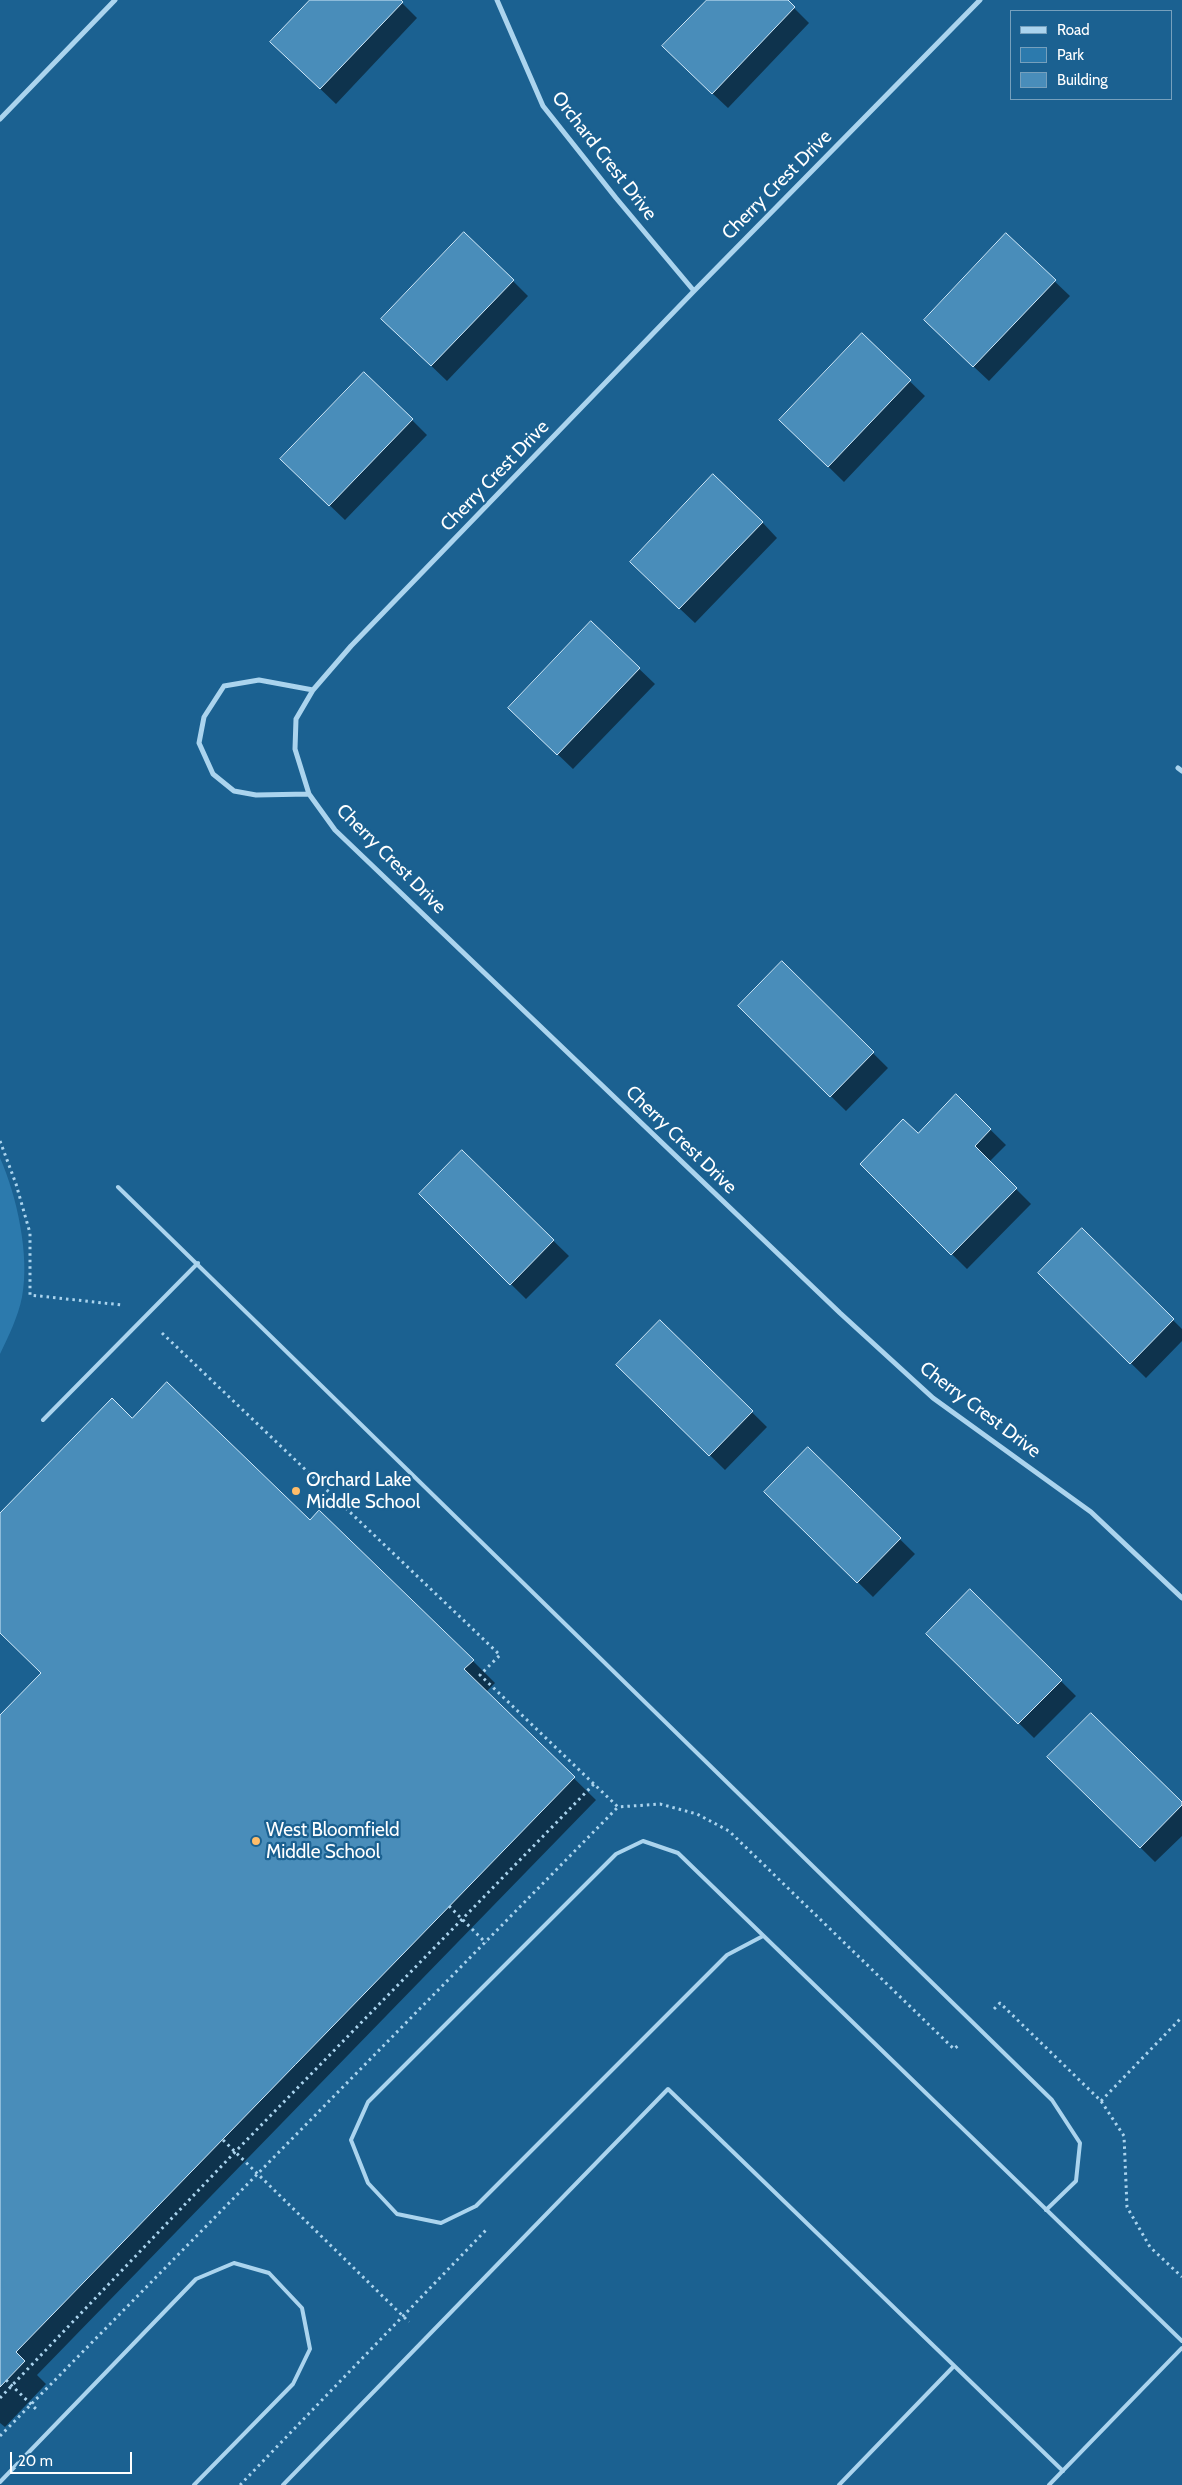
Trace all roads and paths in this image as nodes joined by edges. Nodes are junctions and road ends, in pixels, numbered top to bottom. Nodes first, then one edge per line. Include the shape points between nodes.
1 (115, 0) edge
2 (497, 0) edge
3 (980, 0) edge
4 (0, 119) edge
5 (694, 291) junction
6 (313, 690) junction
7 (309, 794) junction
8 (0, 1141) edge
9 (118, 1187) dead end
10 (198, 1263) junction
11 (144, 1319) junction
12 (43, 1420) dead end
13 (1182, 1598) edge
14 (594, 1784) junction
15 (618, 1806) junction
16 (449, 1906) dead end
17 (462, 1919) junction
18 (763, 1936) junction
19 (485, 1942) junction
20 (507, 1963) junction
21 (1182, 2017) edge
22 (978, 2026) junction
23 (1101, 2101) junction
24 (222, 2140) dead end
25 (235, 2152) junction
26 (258, 2174) junction
27 (1046, 2210) junction
28 (492, 2224) dead end
29 (1182, 2277) edge
30 (403, 2316) junction
31 (425, 2338) junction
32 (1182, 2341) edge
33 (1182, 2348) edge
34 (954, 2366) junction
35 (6, 2380) dead end
36 (12, 2386) junction
37 (0, 2398) edge
38 (31, 2404) junction
39 (54, 2426) junction
40 (0, 2436) edge
41 (1063, 2471) junction
42 (0, 2482) edge
43 (194, 2485) edge
44 (240, 2485) edge
45 (282, 2485) edge
46 (839, 2485) edge
47 (1049, 2485) edge

1 - 4 street
2 - 5 street, Orchard Crest Drive via 543,106
3 - 5 street, Cherry Crest Drive
5 - 6 street, Cherry Crest Drive via 351,646
6 - 7 street, Cherry Crest Drive via 296,719 295,742
6 - 7 street via 259,680 224,686 204,717 199,742 213,774 234,791 256,795
7 - 13 street, Cherry Crest Drive via 335,830 840,1314 933,1398 1092,1512
8 - 11 path via 30,1234 30,1295 120,1304
9 - 10 lane
10 - 11 lane
10 - 22 lane
11 - 12 lane
11 - 14 path via 173,1342 500,1655 480,1674
14 - 15 path
14 - 17 path
15 - 19 path
15 - 22 path via 660,1804 697,1814 729,1831 954,2050
16 - 17 path
17 - 19 path
17 - 25 path
18 - 20 lane via 678,1853 643,1841 616,1854
18 - 20 lane via 727,1955 476,2206 441,2223 397,2214 368,2183 351,2140 368,2102
18 - 27 lane
19 - 20 path
19 - 26 path
21 - 23 path
22 - 23 path via 1000,2003
22 - 27 lane via 1052,2100 1080,2143 1076,2181
23 - 29 path via 1124,2136 1127,2207 1150,2247
24 - 25 path
25 - 26 path
25 - 36 path
26 - 30 path
26 - 38 path
27 - 32 lane
28 - 30 path
30 - 31 path
30 - 44 path
31 - 34 lane via 668,2088
31 - 45 lane
33 - 41 lane
34 - 41 lane
34 - 46 lane
35 - 36 path
36 - 37 path
36 - 38 path
38 - 39 path
38 - 40 path
39 - 42 lane
39 - 43 lane via 196,2279 234,2263 269,2273 302,2308 310,2349 293,2384
41 - 47 lane

